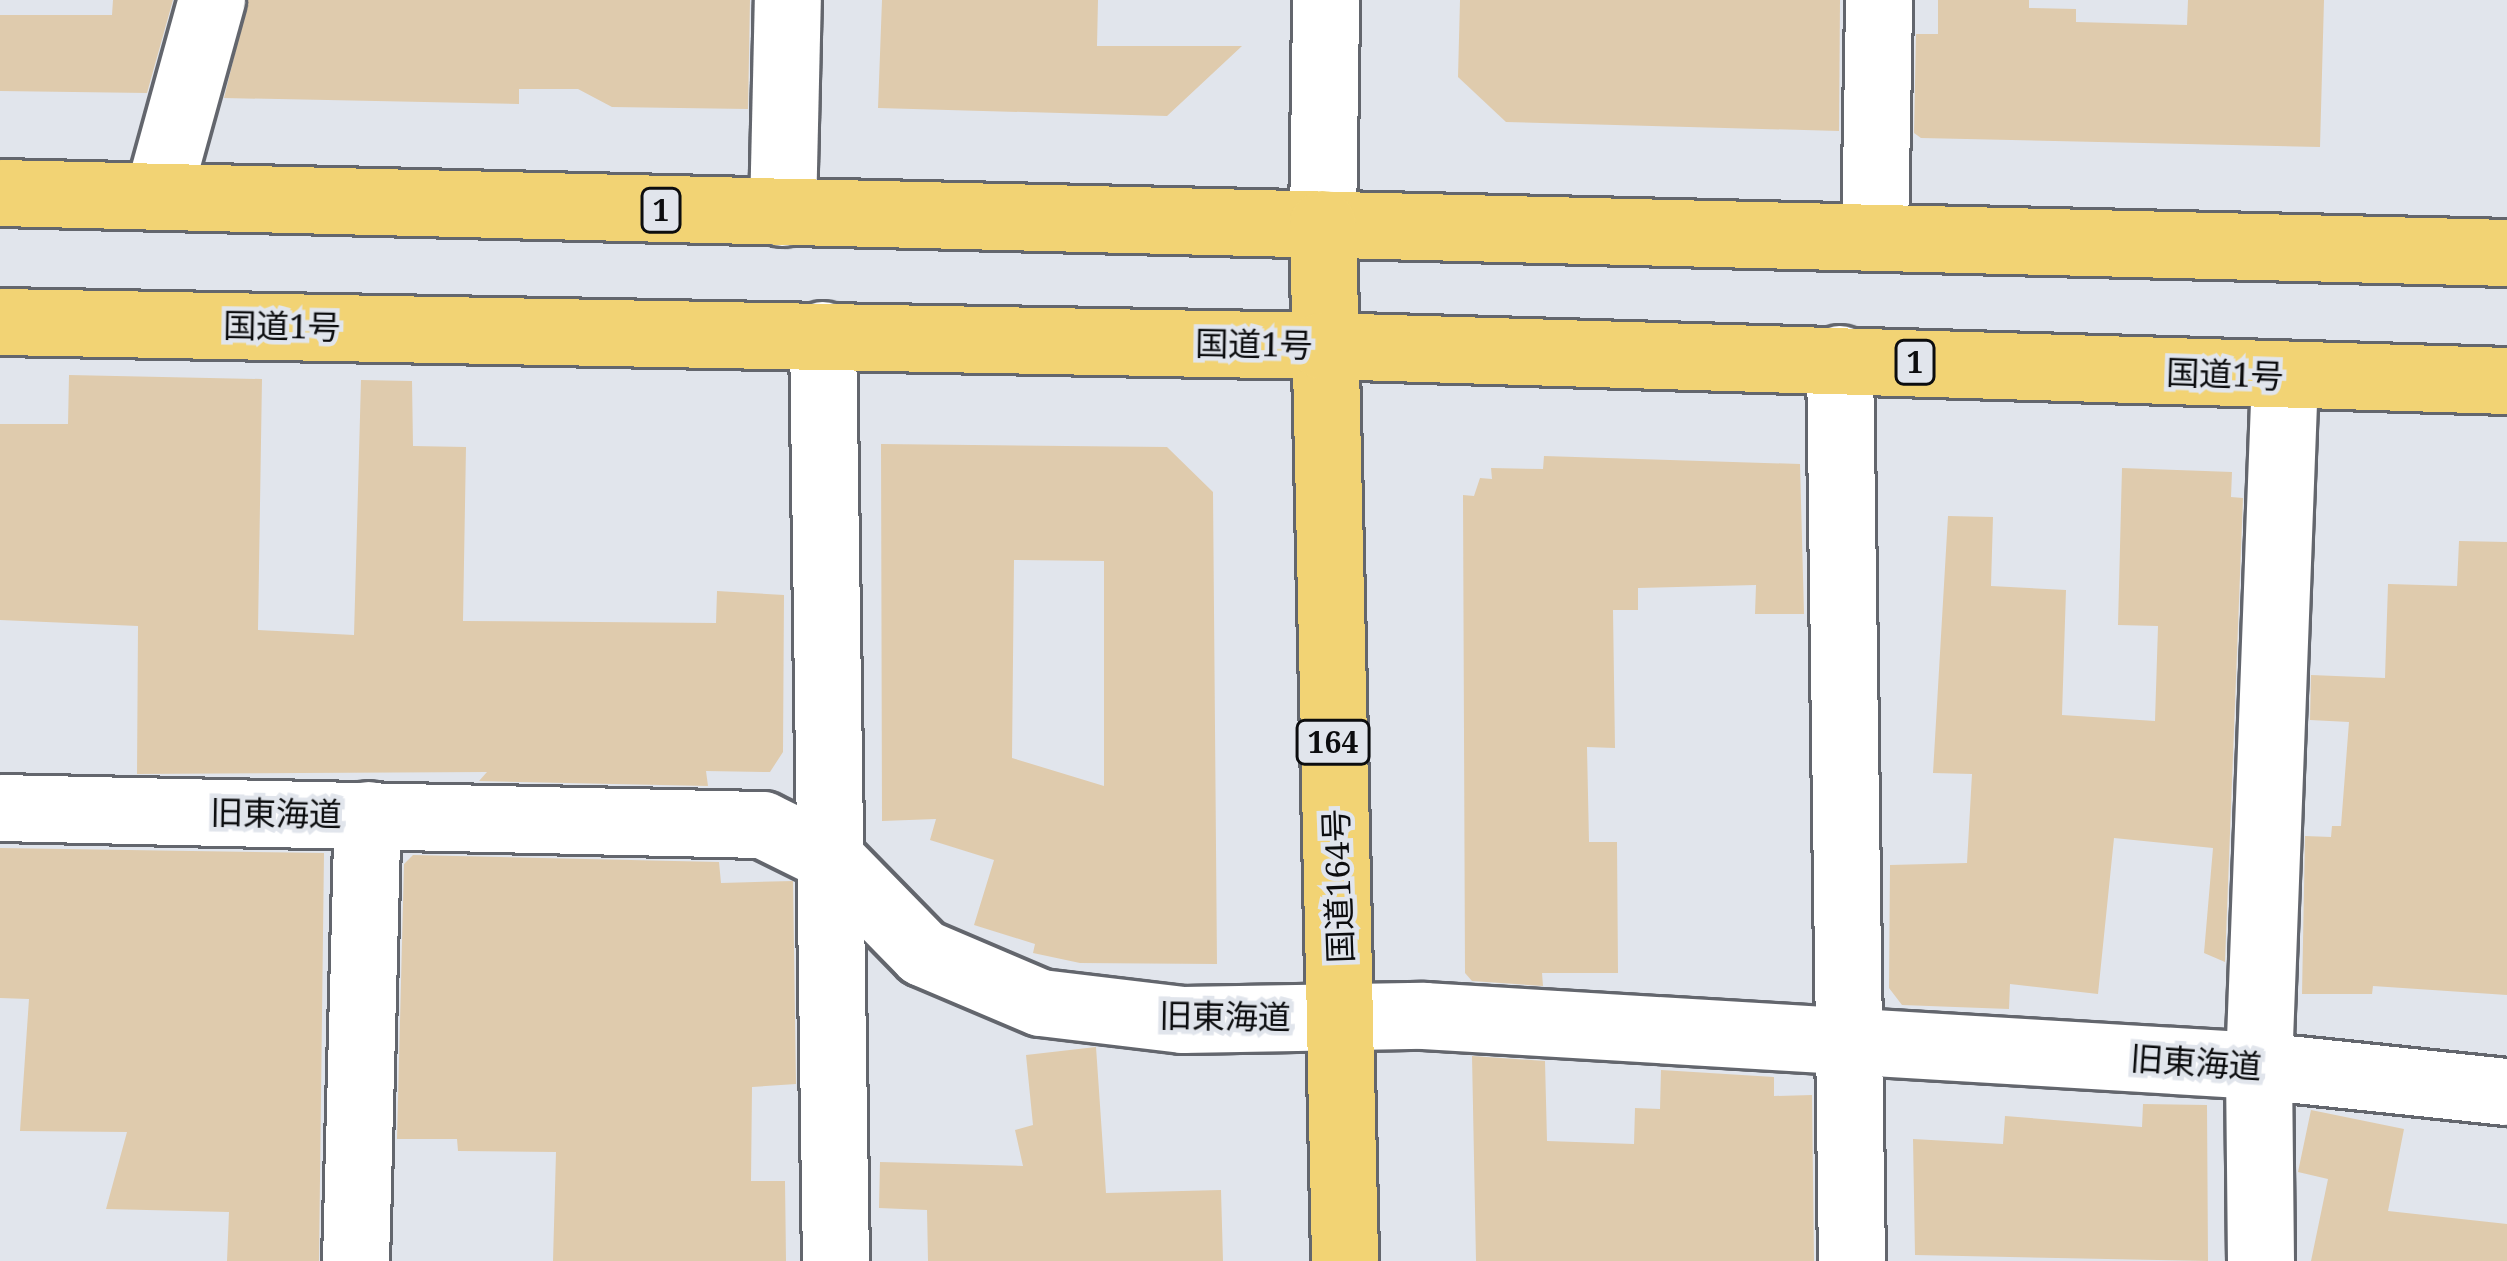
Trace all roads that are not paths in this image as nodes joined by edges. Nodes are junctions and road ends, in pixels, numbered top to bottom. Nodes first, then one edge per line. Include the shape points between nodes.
1 (212, 0) edge
2 (788, 0) edge
3 (1326, 0) edge
4 (1879, 0) edge
5 (0, 194) edge
6 (158, 196) junction
7 (783, 213) junction
8 (1322, 224) junction
9 (1875, 234) junction
10 (2507, 253) edge
11 (0, 322) edge
12 (824, 335) junction
13 (1322, 346) junction
14 (1840, 359) junction
15 (2285, 376) junction
16 (2507, 381) edge
17 (0, 808) edge
18 (368, 815) junction
19 (830, 858) junction
20 (1341, 1017) junction
21 (1848, 1041) junction
22 (2259, 1066) junction
23 (2507, 1092) edge
24 (356, 1261) edge
25 (836, 1261) edge
26 (1345, 1261) edge
27 (1852, 1261) edge
28 (2260, 1261) edge

1 - 6 street
2 - 7 street
3 - 8 street
4 - 9 street
5 - 6 highway, 1
6 - 7 highway, 1
7 - 8 highway, 1
8 - 9 highway, 1
8 - 13 highway, 国道164号 / 164
9 - 10 highway, 1
11 - 12 highway, 国道1号 / 1
12 - 13 highway, 国道1号 / 1
12 - 19 street
13 - 14 highway, 国道1号 / 1
13 - 20 highway, 国道164号 / 164
14 - 15 highway, 国道1号 / 1
14 - 21 street
15 - 16 highway, 国道1号 / 1
15 - 22 street
17 - 18 street, 旧東海道
18 - 19 street, 旧東海道 via 763,824
18 - 24 street
19 - 20 street, 旧東海道 via 923,953 1041,1004 1183,1020
19 - 25 street
20 - 21 street, 旧東海道
20 - 26 highway, 国道164号 / 164
21 - 22 street, 旧東海道
21 - 27 street
22 - 23 street, 旧東海道
22 - 28 street

